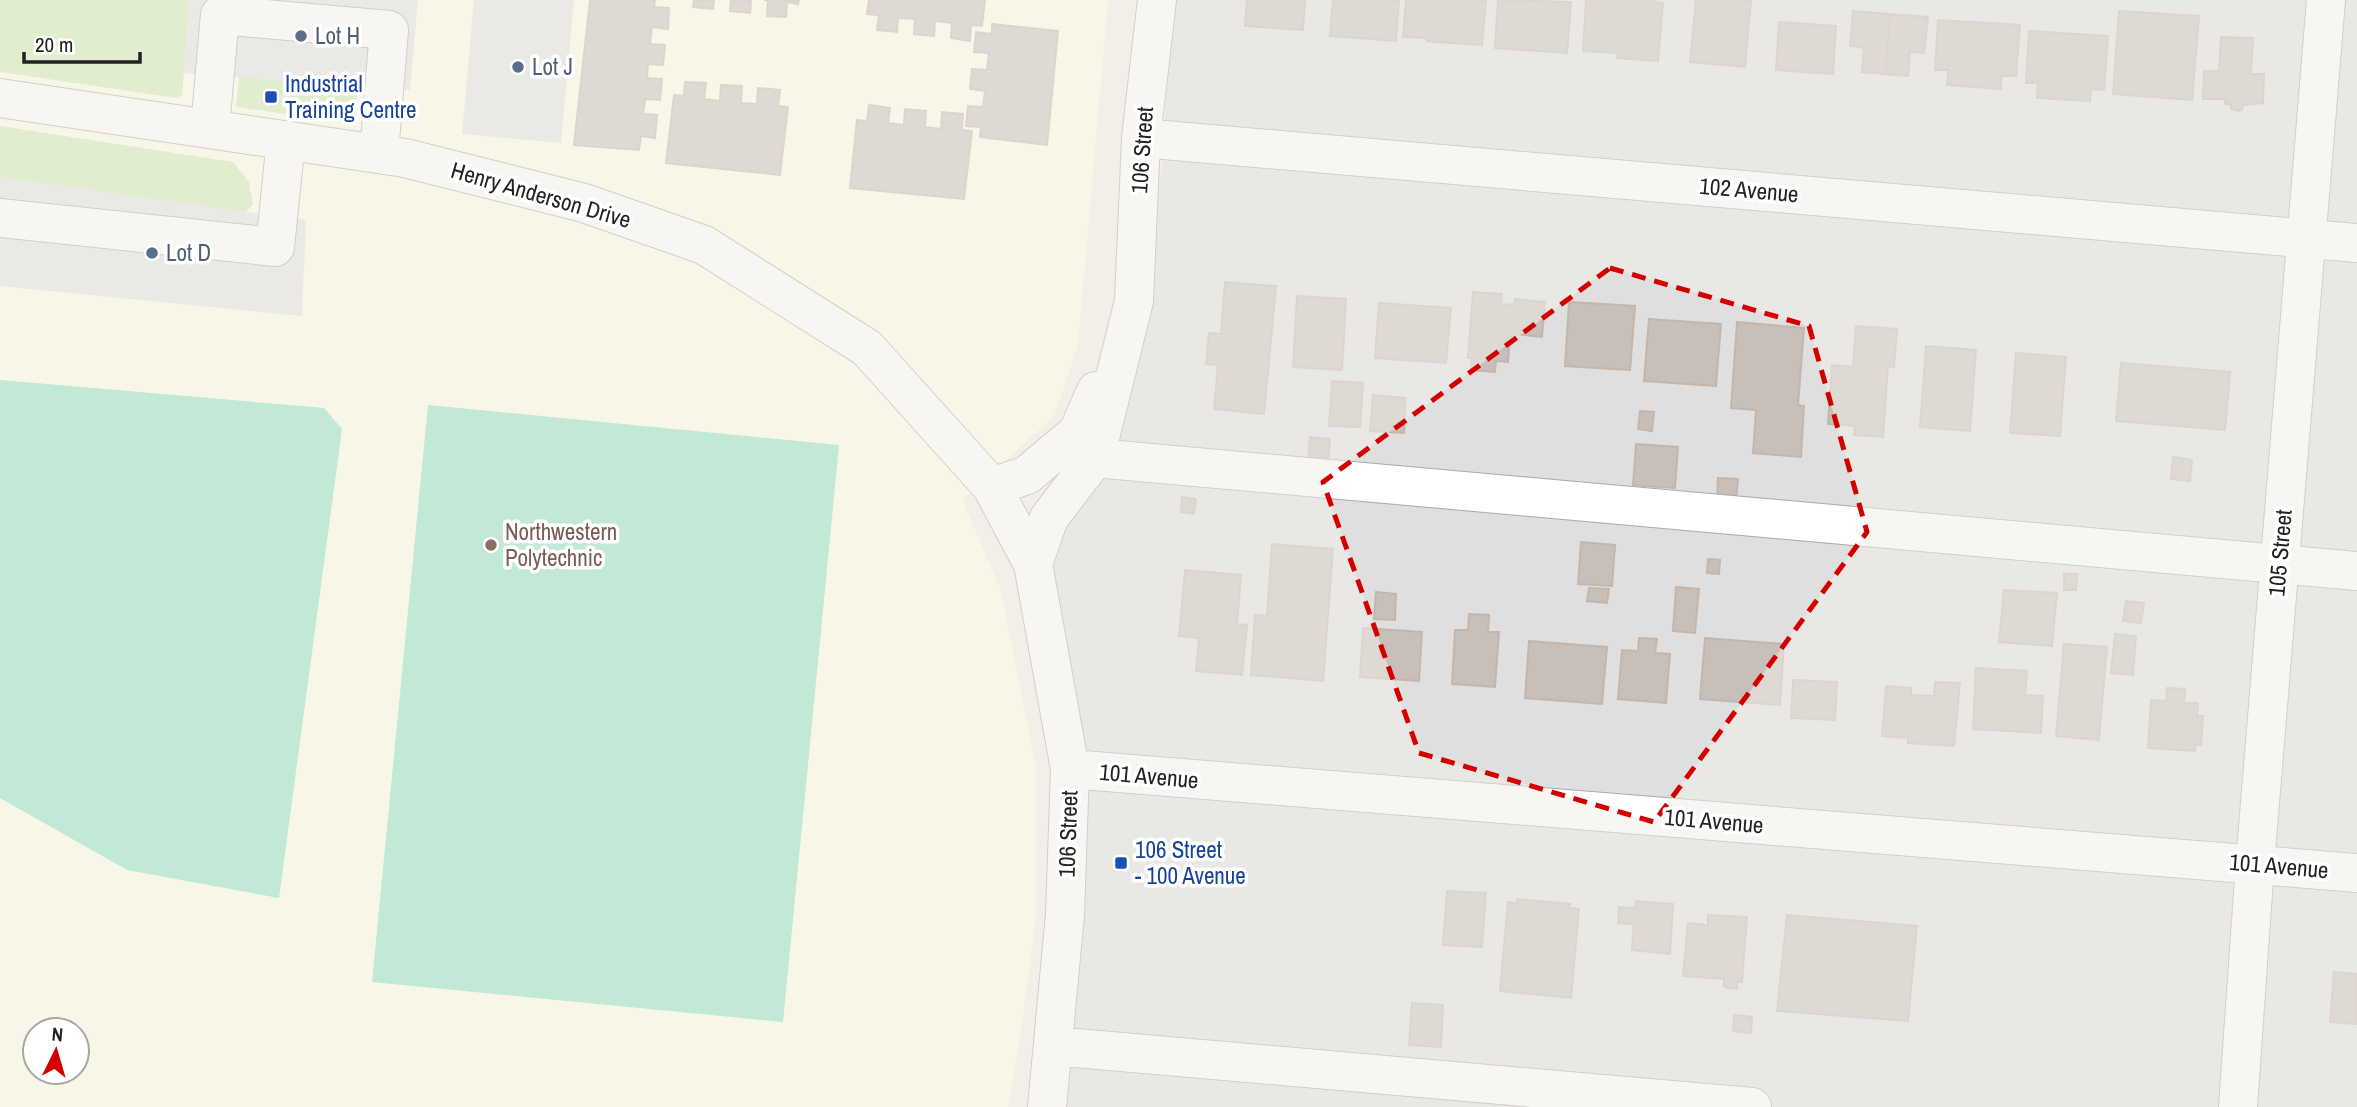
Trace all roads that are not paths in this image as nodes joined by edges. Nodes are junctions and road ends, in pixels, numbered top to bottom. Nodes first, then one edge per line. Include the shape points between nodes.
1 (1157, 0) edge
2 (2326, 0) edge
3 (0, 98) edge
4 (211, 128) junction
5 (1141, 138) junction
6 (286, 139) junction
7 (379, 154) junction
8 (0, 218) edge
9 (2305, 238) junction
10 (2357, 243) edge
11 (1134, 301) junction
12 (1095, 458) junction
13 (992, 487) junction
14 (1033, 564) junction
15 (2279, 564) junction
16 (2357, 570) edge
17 (1070, 769) junction
18 (2255, 864) junction
19 (2357, 873) edge
20 (1053, 1046) junction
21 (1047, 1107) edge
22 (1752, 1107) edge
23 (2238, 1107) edge

1 - 5 street, 106 Street
2 - 9 street, 105 Street
3 - 4 street, Henry Anderson Drive
4 - 6 street, Henry Anderson Drive
4 - 7 street via 220,15 390,30
5 - 9 street, 102 Avenue
5 - 11 street, 106 Street
6 - 7 street, Henry Anderson Drive
6 - 8 street via 275,247
7 - 13 street, Henry Anderson Drive via 584,203 704,245 867,348
9 - 10 street, 102 Avenue
9 - 15 street, 105 Street
11 - 12 street, 106 Street
11 - 13 street, 106 Street via 1078,432 1027,475
12 - 14 street, 106 Street via 1049,518
12 - 15 street
13 - 14 street, 106 Street
14 - 17 street, 106 Street
15 - 16 street
15 - 18 street, 105 Street
17 - 18 street, 101 Avenue
17 - 20 street, 106 Street via 1065,914
18 - 19 street, 101 Avenue
18 - 23 street, 105 Street
20 - 21 street, 106 Street
20 - 22 street

